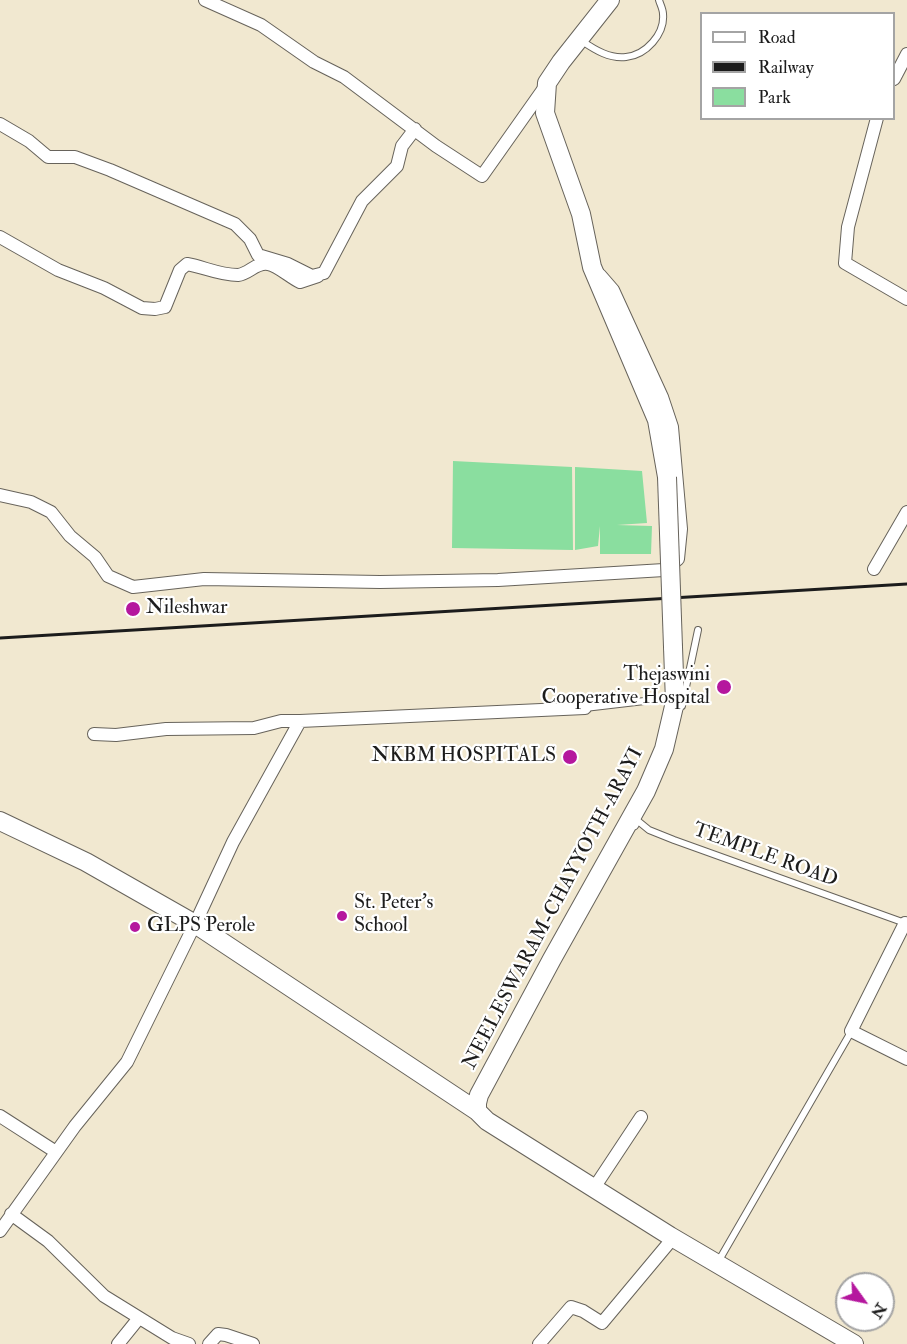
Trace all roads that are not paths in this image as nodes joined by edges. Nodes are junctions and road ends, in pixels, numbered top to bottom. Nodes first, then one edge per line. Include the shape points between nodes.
1 (205, 0) edge
2 (610, 0) edge
3 (659, 0) edge
4 (580, 39) junction
5 (907, 54) edge
6 (895, 77) edge
7 (547, 83) junction
8 (876, 120) edge
9 (0, 124) edge
10 (415, 129) junction
11 (0, 237) edge
12 (592, 267) junction
13 (320, 274) junction
14 (907, 299) edge
15 (0, 495) edge
16 (907, 512) edge
17 (874, 569) dead end
18 (698, 630) dead end
19 (585, 708) joint
20 (300, 721) junction
21 (94, 734) dead end
22 (640, 786) dead end
23 (0, 821) edge
24 (626, 826) junction
25 (195, 924) junction
26 (906, 924) edge
27 (851, 1031) junction
28 (907, 1059) edge
29 (477, 1111) junction
30 (0, 1116) edge
31 (641, 1117) dead end
32 (56, 1152) junction
33 (594, 1188) junction
34 (11, 1214) junction
35 (0, 1231) edge
36 (670, 1236) junction
37 (717, 1264) junction
38 (139, 1318) junction
39 (118, 1344) edge
40 (189, 1344) edge
41 (209, 1344) edge
42 (254, 1344) edge
43 (539, 1344) edge
44 (854, 1344) edge

1 - 10 street via 261,25 314,62 344,77
2 - 4 main road
3 - 4 lane via 663,13 661,32 645,50 627,58 609,56
4 - 7 main road
5 - 6 street
7 - 10 street via 482,176
7 - 12 main road, NEELESWARAM-CHAYYOTH-ARAYI via 545,113 581,214
8 - 14 street via 848,227 845,263
9 - 13 street via 48,157 75,157 110,170 235,224 250,239 258,255 312,276
10 - 13 street via 402,146 397,166 362,201
11 - 13 street via 58,270 142,308 165,307 180,270 187,264 239,275 267,264 300,282
12 - 15 street via 613,290 672,427 681,529 678,559 664,570 498,580 204,579 133,587 108,576 51,512 31,502
12 - 24 main road, NEELESWARAM-CHAYYOTH-ARAYI, bridge via 657,420 667,477 675,702 664,749
16 - 17 street
18 - 24 lane via 689,678 662,771
19 - 20 street
19 - 22 lane via 670,698 660,750
20 - 21 street via 254,728
20 - 25 street via 233,842
23 - 25 main road via 86,862
24 - 26 lane, TEMPLE ROAD via 649,830
24 - 29 main road, NEELESWARAM-CHAYYOTH-ARAYI via 479,1095
25 - 29 main road
25 - 32 street via 127,1062
26 - 27 street
27 - 28 street
27 - 37 lane
29 - 33 main road
30 - 32 street
31 - 33 street
32 - 34 street
33 - 36 main road
34 - 35 street
34 - 38 street via 48,1241 104,1296
36 - 37 main road
36 - 43 street via 668,1244 602,1323 571,1306
37 - 44 main road
38 - 39 street
38 - 40 street
41 - 42 street via 218,1334

